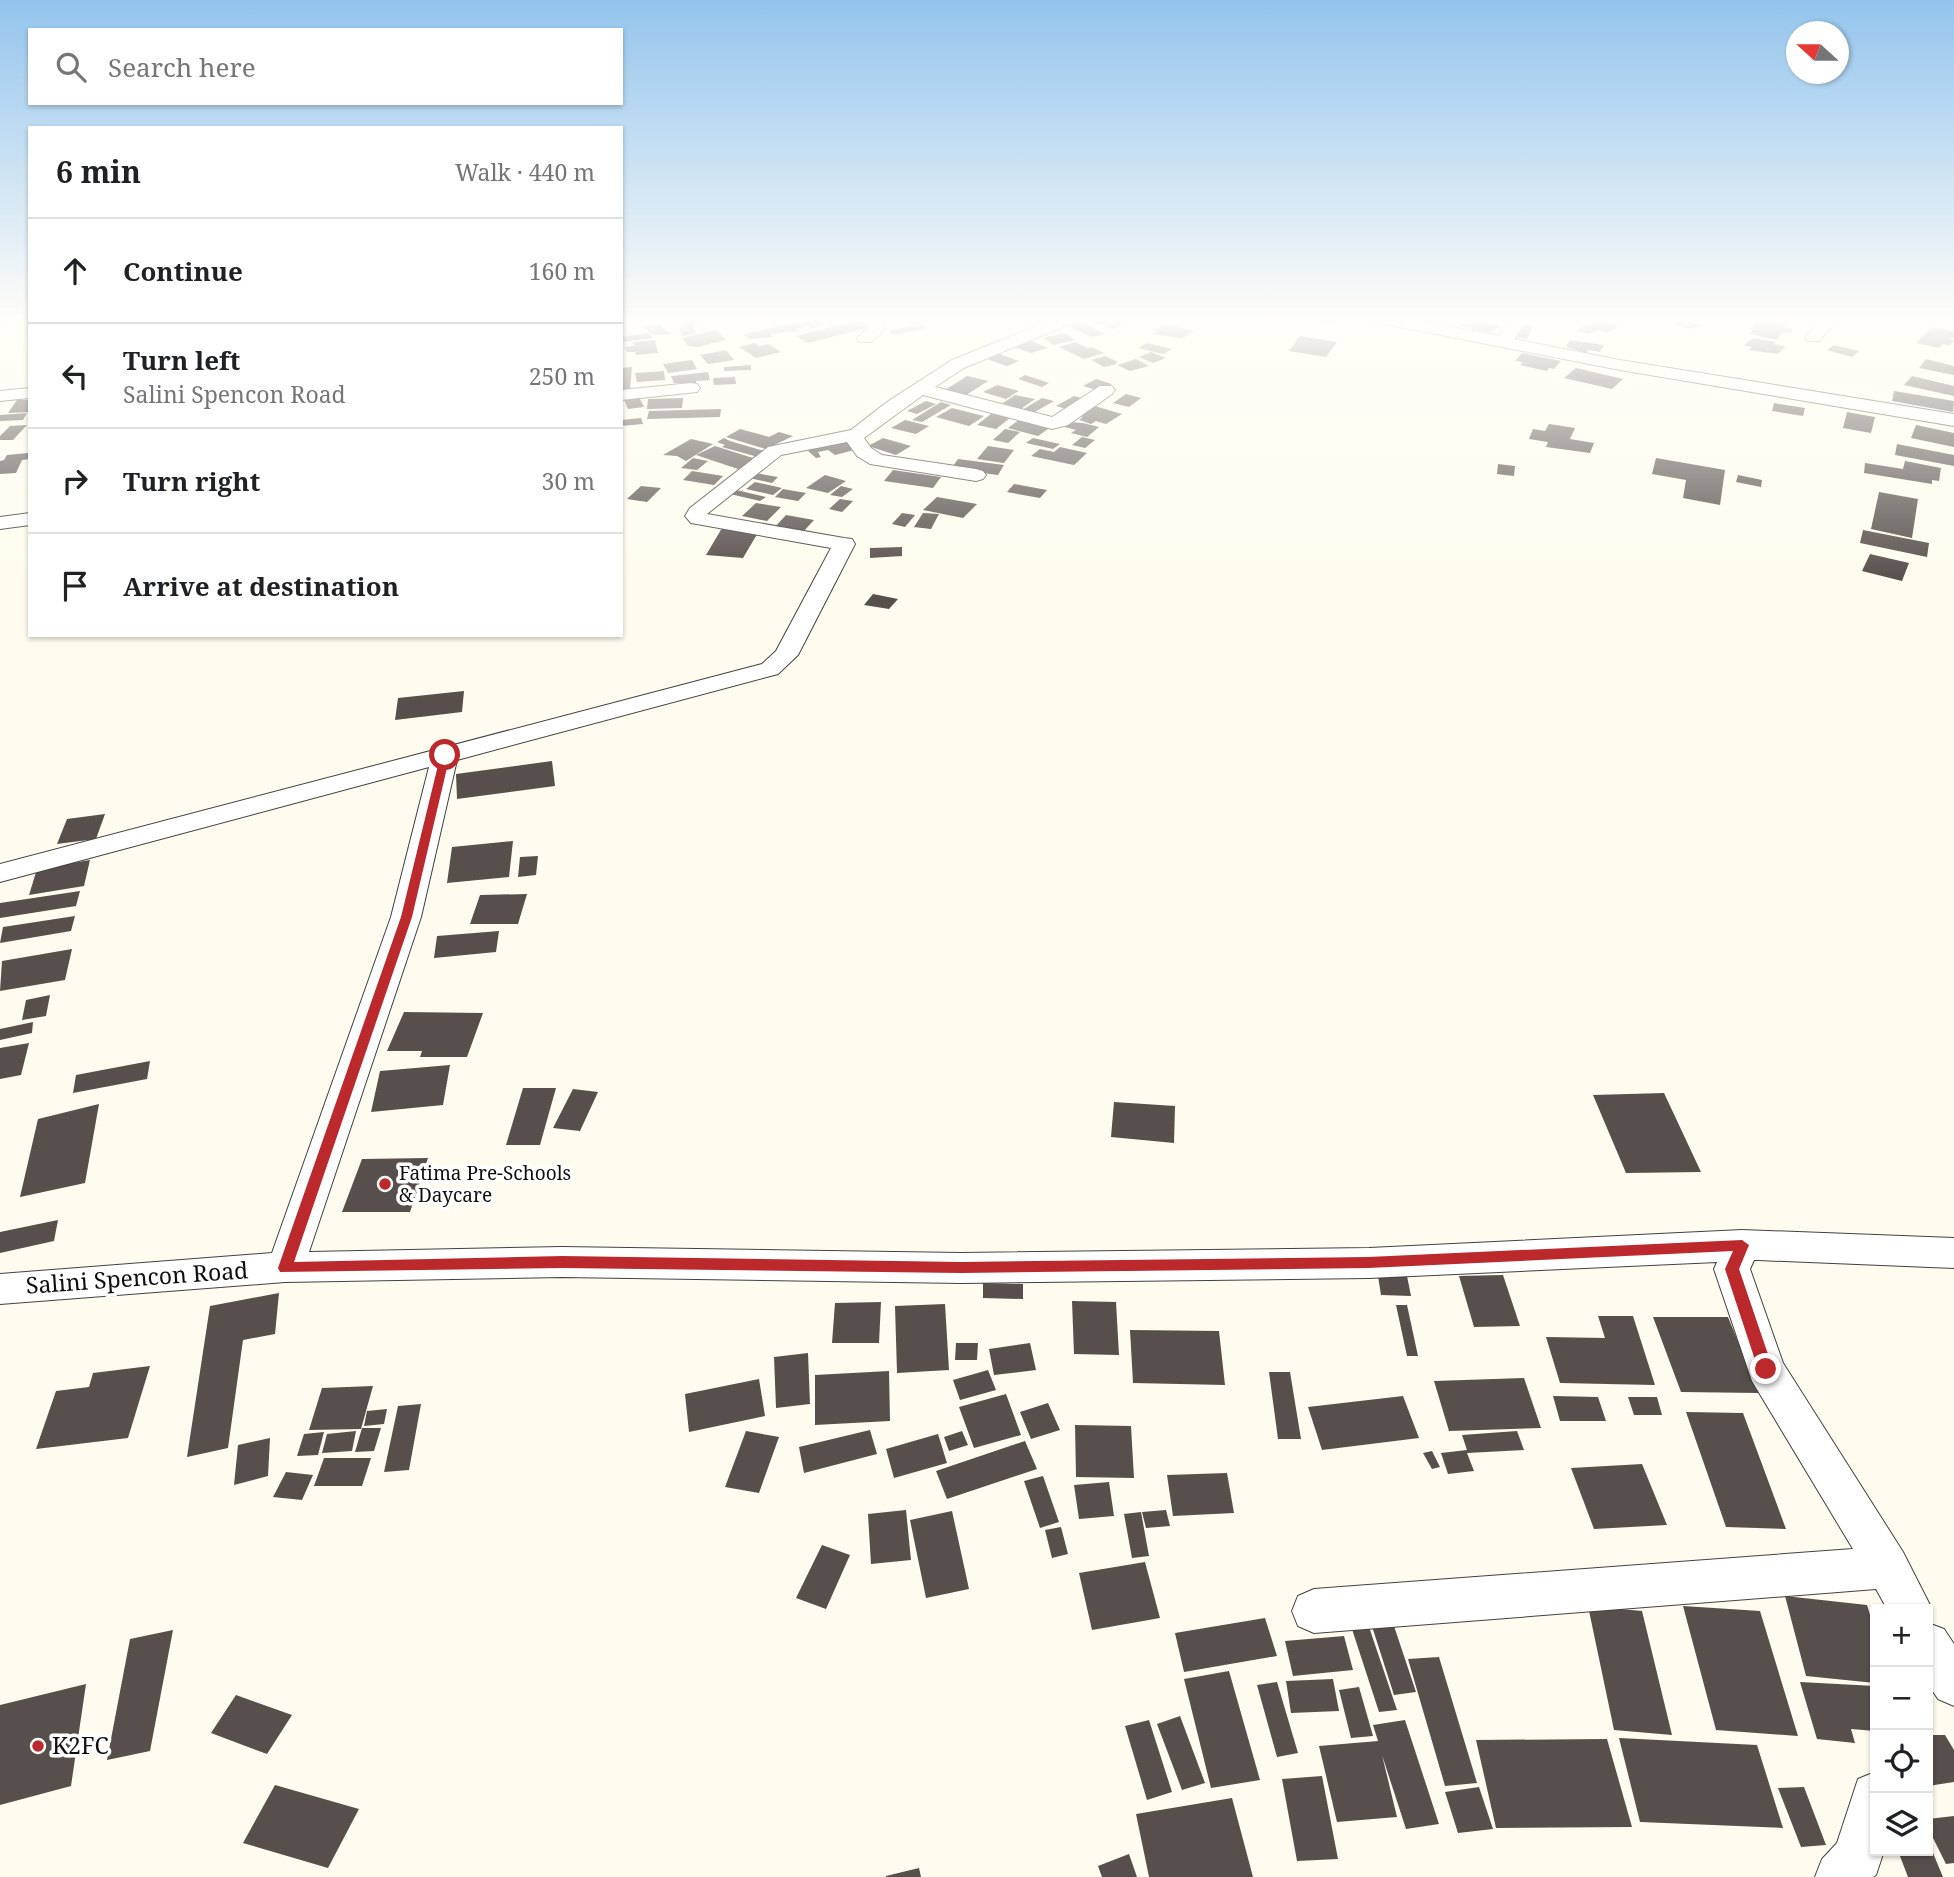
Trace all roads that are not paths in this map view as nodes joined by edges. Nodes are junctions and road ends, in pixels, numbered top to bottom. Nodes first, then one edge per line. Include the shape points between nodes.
1 (895, 405) edge
2 (984, 405) edge
3 (1085, 405) edge
4 (1864, 405) edge
5 (1954, 420) edge
6 (853, 436) junction
7 (976, 475) dead end
8 (28, 519) edge
9 (0, 523) edge
10 (445, 755) junction
11 (0, 873) edge
12 (1742, 1245) junction
13 (1954, 1253) edge
14 (285, 1268) junction
15 (0, 1289) edge
16 (1888, 1567) junction
17 (1907, 1604) edge
18 (1314, 1611) dead end
19 (1870, 1814) edge
20 (1840, 1877) edge

1 - 6 street
2 - 3 street via 1052,423
4 - 5 street
6 - 7 street via 864,452 877,460
6 - 10 street via 775,451 695,516 844,544 778,663 770,669
8 - 9 street
10 - 11 street
10 - 14 street via 406,917
12 - 13 street, Salini Spencon Road
12 - 14 street, Salini Spencon Road via 1342,1263 961,1268 562,1262
12 - 16 street via 1732,1269 1766,1369
14 - 15 street, Salini Spencon Road
16 - 17 street
16 - 18 street
19 - 20 street via 1858,1857

